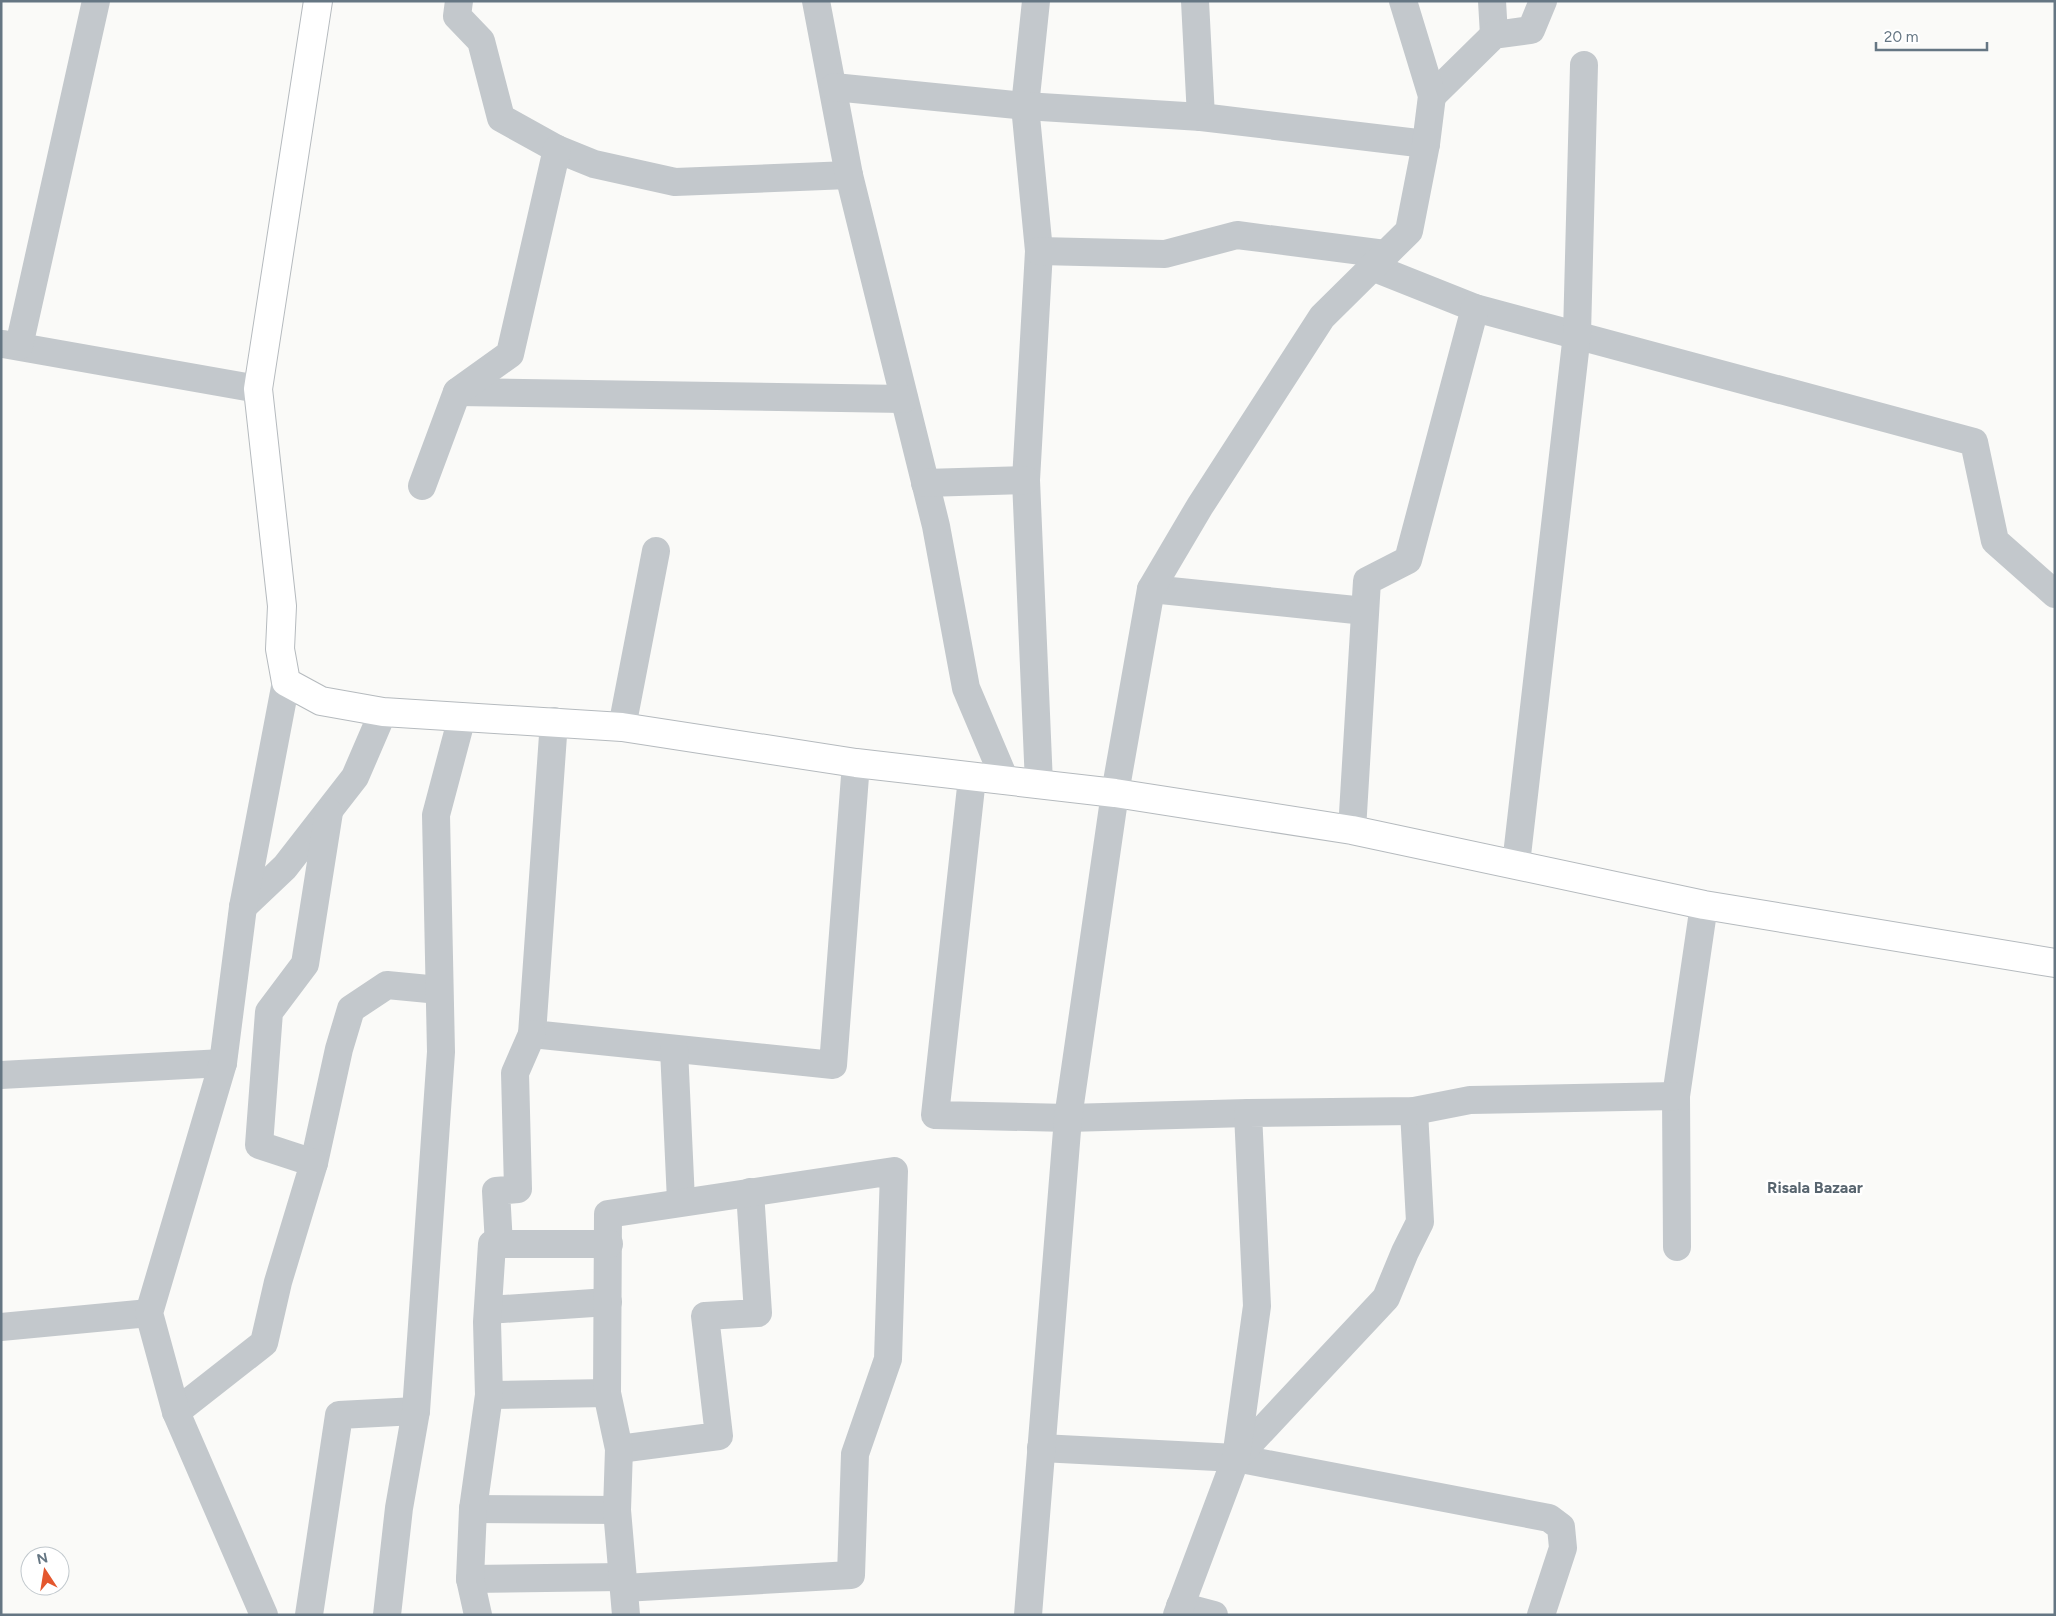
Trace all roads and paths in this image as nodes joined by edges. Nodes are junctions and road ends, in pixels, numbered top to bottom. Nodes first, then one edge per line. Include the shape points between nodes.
1 (96, 1) edge
2 (318, 1) edge
3 (459, 1) edge
4 (816, 1) edge
5 (1036, 1) edge
6 (1195, 1) edge
7 (1403, 1) edge
8 (1492, 1) edge
9 (1543, 1) edge
10 (1494, 35) junction
11 (1584, 65) dead end
12 (834, 87) junction
13 (1432, 96) junction
14 (1025, 106) junction
15 (1201, 117) junction
16 (1426, 144) junction
17 (557, 149) junction
18 (849, 174) junction
19 (1039, 252) junction
20 (1379, 260) junction
21 (1475, 308) junction
22 (1578, 334) junction
23 (10, 345) edge
24 (258, 389) junction
25 (457, 392) junction
26 (904, 399) junction
27 (1026, 480) junction
28 (925, 483) junction
29 (422, 486) dead end
30 (656, 551) dead end
31 (1151, 589) junction
32 (2055, 594) edge
33 (1365, 611) junction
34 (286, 682) junction
35 (383, 712) junction
36 (462, 717) junction
37 (554, 721) junction
38 (622, 727) junction
39 (856, 763) junction
40 (972, 778) junction
41 (1005, 780) junction
42 (1039, 784) junction
43 (1115, 792) junction
44 (329, 812) junction
45 (1352, 830) junction
46 (1516, 864) junction
47 (1704, 905) junction
48 (244, 907) junction
49 (2055, 963) edge
50 (439, 990) junction
51 (532, 1034) junction
52 (674, 1049) junction
53 (223, 1063) junction
54 (1, 1075) edge
55 (1676, 1096) junction
56 (1414, 1111) junction
57 (1248, 1113) junction
58 (1068, 1118) junction
59 (314, 1163) junction
60 (750, 1192) junction
61 (681, 1202) junction
62 (609, 1244) junction
63 (499, 1245) junction
64 (1677, 1247) dead end
65 (608, 1302) junction
66 (488, 1310) junction
67 (149, 1313) junction
68 (1, 1327) edge
69 (607, 1393) junction
70 (489, 1395) junction
71 (416, 1411) junction
72 (176, 1412) junction
73 (1041, 1448) junction
74 (619, 1449) junction
75 (1236, 1458) junction
76 (473, 1510) junction
77 (617, 1510) junction
78 (470, 1579) junction
79 (623, 1582) junction
80 (1178, 1610) edge
81 (264, 1615) edge
82 (309, 1615) edge
83 (388, 1615) edge
84 (478, 1615) edge
85 (626, 1615) edge
86 (1028, 1615) edge
87 (1214, 1615) edge
88 (1540, 1615) edge

1 - 23 street
2 - 24 main road
3 - 17 street via 457,16 481,41 501,118
4 - 12 street
5 - 14 street
6 - 15 street
7 - 13 street
8 - 10 street
9 - 10 street via 1530,30
10 - 13 street
11 - 22 street
12 - 14 street
12 - 18 street
13 - 16 street
14 - 15 street
14 - 19 street
15 - 16 street
16 - 20 street via 1408,231
17 - 18 street via 594,164 675,182
17 - 25 street via 510,354
18 - 26 street
19 - 20 street via 1165,254 1238,235
19 - 27 street
20 - 21 street
20 - 31 street via 1322,317 1200,506
21 - 22 street
21 - 33 street via 1408,560 1367,581
22 - 32 street via 1974,442 1995,541
22 - 46 street
23 - 24 street
24 - 34 main road via 282,606 280,649
25 - 26 street
25 - 29 street
26 - 28 street
27 - 28 street
27 - 42 street
28 - 41 street via 966,688
30 - 38 street
31 - 33 street
31 - 43 street
33 - 45 street
34 - 35 main road via 321,701
34 - 48 street
35 - 36 main road
35 - 44 street via 355,777
36 - 37 main road
36 - 50 street via 436,815
37 - 38 main road
37 - 51 street
38 - 39 main road
39 - 40 main road
39 - 52 street via 833,1065
40 - 41 main road
40 - 58 street via 935,1115
41 - 42 main road
42 - 43 main road
43 - 45 main road
43 - 58 street
44 - 48 street via 284,867
44 - 59 street via 305,964 269,1012 259,1145
45 - 46 main road
46 - 47 main road
47 - 49 main road
47 - 55 street
48 - 53 street
50 - 59 street via 387,984 350,1009
50 - 71 street via 441,1052
51 - 52 street
51 - 63 street via 515,1073 518,1189 496,1191
52 - 61 street
53 - 54 street
53 - 67 street
55 - 56 street via 1470,1100
55 - 64 street
56 - 57 street
56 - 75 street via 1420,1222 1386,1298
57 - 58 street
57 - 75 street via 1258,1306
58 - 73 street
59 - 72 street via 278,1282 264,1343
60 - 61 street
60 - 74 street via 758,1313 705,1316 719,1436
60 - 79 street via 894,1171 888,1359 855,1454 851,1575
61 - 62 street via 608,1214
62 - 63 street
62 - 65 street
63 - 66 street via 492,1244
65 - 66 street
65 - 69 street
66 - 70 street
67 - 68 street
67 - 72 street
69 - 70 street
69 - 74 street
70 - 76 street
71 - 82 street via 339,1416
71 - 83 street via 399,1508
72 - 81 street
73 - 75 street
73 - 86 street
74 - 77 street
75 - 80 street
75 - 88 street via 1550,1518 1561,1527 1562,1548
76 - 77 street
76 - 78 street
77 - 79 street
78 - 79 street
78 - 84 street
79 - 85 street
80 - 87 street

